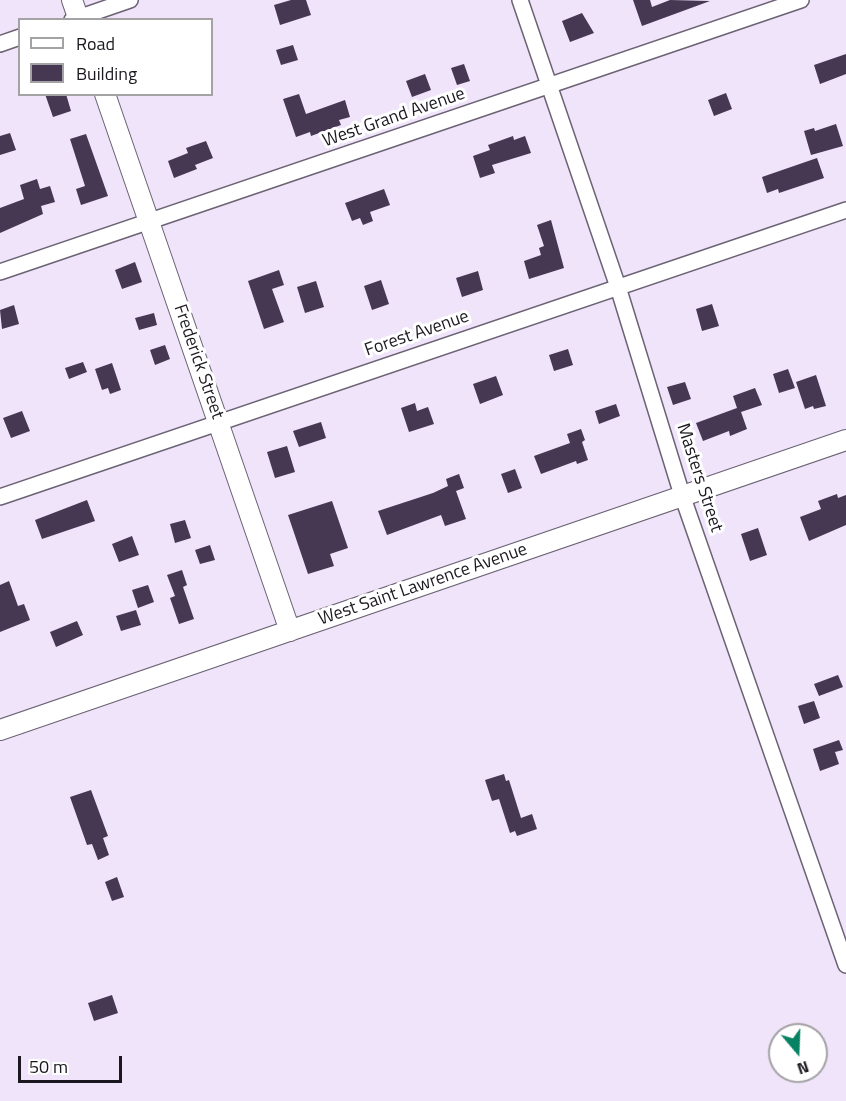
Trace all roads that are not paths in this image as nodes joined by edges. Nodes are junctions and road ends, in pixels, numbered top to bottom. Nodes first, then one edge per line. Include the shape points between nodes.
1 (130, 0) edge
2 (520, 0) edge
3 (801, 0) edge
4 (75, 14) edge
5 (18, 38) edge
6 (0, 44) edge
7 (549, 86) junction
8 (106, 96) edge
9 (846, 210) edge
10 (149, 222) junction
11 (0, 272) edge
12 (618, 287) junction
13 (218, 422) junction
14 (846, 440) edge
15 (682, 495) junction
16 (0, 497) edge
17 (290, 631) junction
18 (0, 730) edge
19 (846, 965) edge

1 - 4 street
2 - 7 street, Masters Street
3 - 7 street, West Grand Avenue
5 - 6 street
7 - 10 street, West Grand Avenue
7 - 12 street, Masters Street
8 - 10 street, Frederick Street
9 - 12 street, Forest Avenue
10 - 11 street, West Grand Avenue
10 - 13 street, Frederick Street
12 - 13 street, Forest Avenue
12 - 15 street, Masters Street
13 - 16 street, Forest Avenue
13 - 17 street, Frederick Street
14 - 15 street, West Saint Lawrence Avenue
15 - 17 street, West Saint Lawrence Avenue
15 - 19 street, Masters Street
17 - 18 street, West Saint Lawrence Avenue

